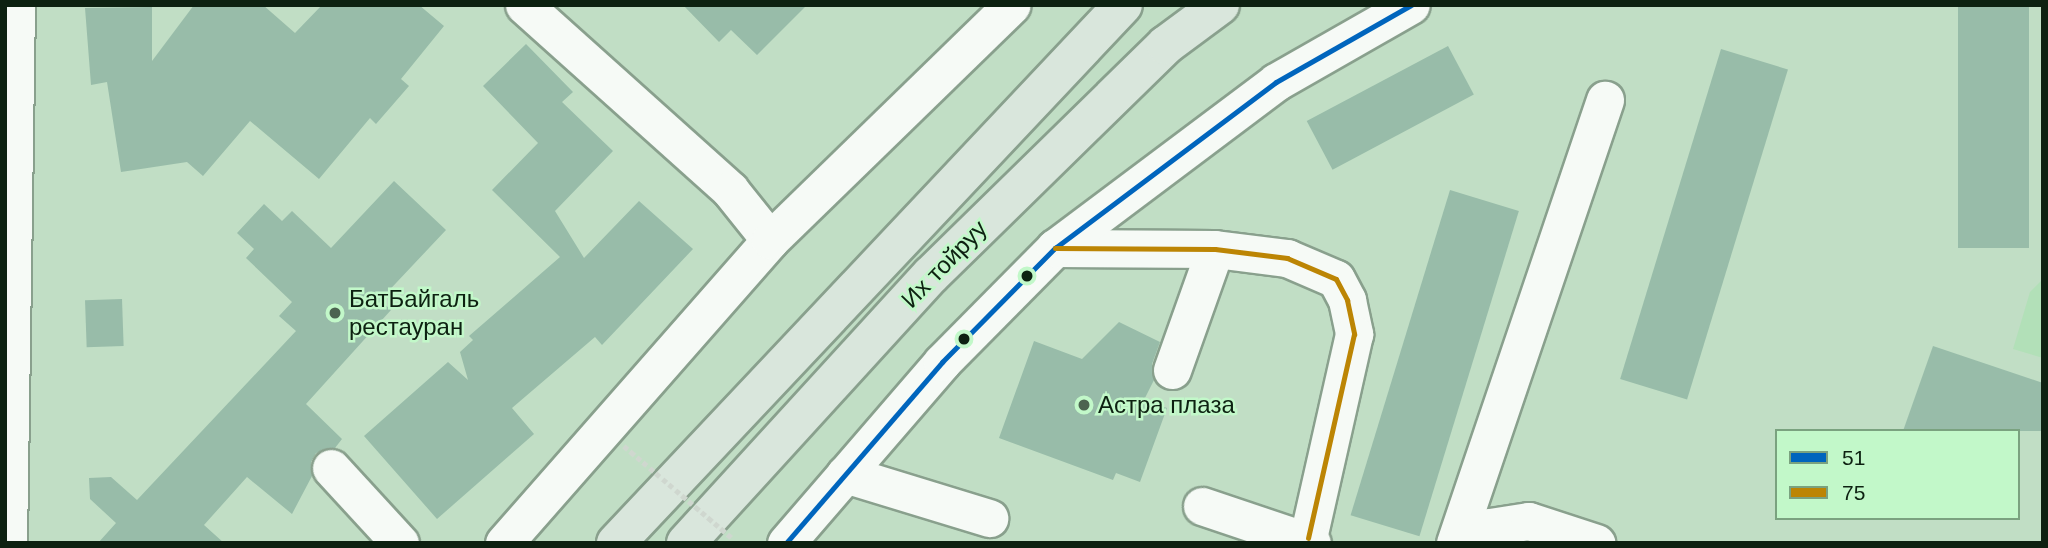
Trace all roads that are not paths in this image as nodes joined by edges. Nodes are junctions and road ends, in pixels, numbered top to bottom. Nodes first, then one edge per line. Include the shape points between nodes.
1 (16, 5) edge
2 (524, 5) edge
3 (1012, 5) edge
4 (1123, 5) edge
5 (1220, 5) edge
6 (1411, 5) edge
7 (1605, 100) dead end
8 (770, 240) junction
9 (1055, 248) junction
10 (1215, 249) junction
11 (1172, 370) dead end
12 (331, 468) dead end
13 (845, 474) junction
14 (1202, 506) dead end
15 (989, 518) dead end
16 (1310, 540) edge
17 (8, 543) edge
18 (400, 543) edge
19 (504, 543) edge
20 (616, 543) edge
21 (686, 543) edge
22 (786, 543) edge
23 (1455, 543) edge
24 (1463, 543) edge
25 (1596, 543) edge

1 - 17 street
2 - 8 street via 730,190
3 - 8 street
4 - 20 main road, Их тойруу
5 - 21 main road, Их тойруу via 1166,45 931,275
6 - 9 street via 1276,82
7 - 23 street
8 - 19 street
9 - 10 street
9 - 13 street via 952,352
10 - 11 street
10 - 16 street via 1287,258 1336,279 1347,300 1354,334
12 - 18 street
13 - 15 street
13 - 22 street
14 - 16 street
24 - 25 street via 1490,527 1529,521

